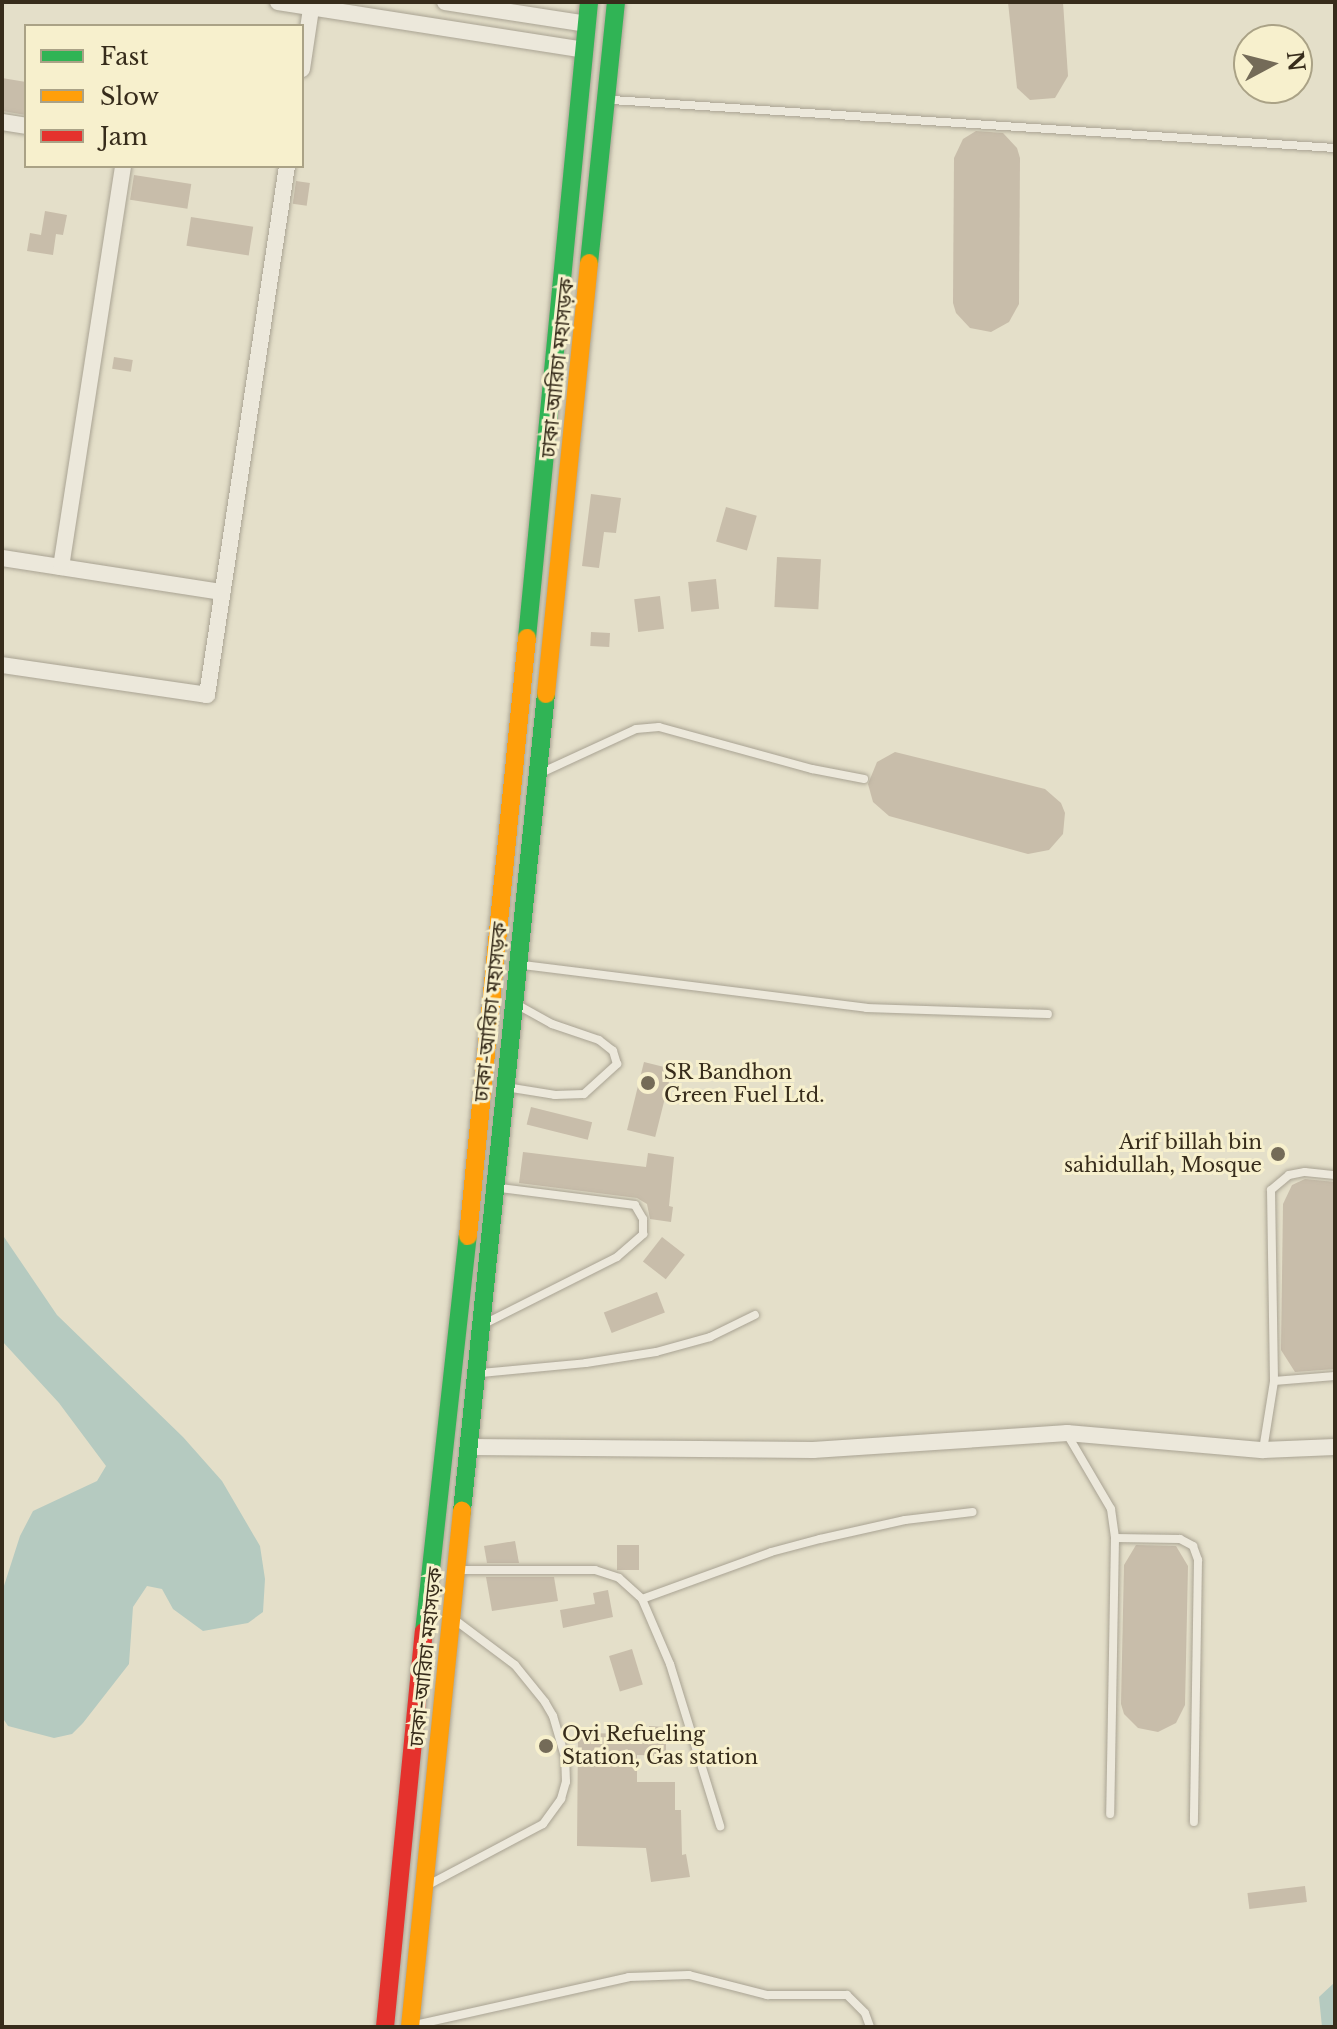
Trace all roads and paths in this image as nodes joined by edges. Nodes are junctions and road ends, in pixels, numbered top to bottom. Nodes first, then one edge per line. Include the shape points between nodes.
1 (278, 2) edge
2 (445, 2) edge
3 (589, 2) edge
4 (616, 2) edge
5 (312, 5) edge
6 (587, 24) junction
7 (584, 50) junction
8 (304, 56) edge
9 (607, 100) junction
10 (2, 122) edge
11 (24, 126) edge
12 (1335, 148) edge
13 (123, 168) edge
14 (287, 168) edge
15 (2, 558) edge
16 (61, 567) junction
17 (222, 592) junction
18 (2, 665) edge
19 (536, 774) junction
20 (864, 779) dead end
21 (518, 964) junction
22 (513, 1002) junction
23 (1048, 1014) dead end
24 (506, 1086) junction
25 (1335, 1175) edge
26 (496, 1187) junction
27 (755, 1315) dead end
28 (481, 1325) junction
29 (476, 1373) junction
30 (1335, 1376) edge
31 (1274, 1381) junction
32 (1067, 1433) junction
33 (470, 1447) junction
34 (1335, 1447) edge
35 (1263, 1450) junction
36 (973, 1512) dead end
37 (1115, 1538) junction
38 (457, 1570) junction
39 (642, 1599) junction
40 (452, 1613) junction
41 (1110, 1814) dead end
42 (1194, 1822) dead end
43 (720, 1826) dead end
44 (423, 1902) junction
45 (385, 2027) edge
46 (410, 2027) edge
47 (870, 2027) edge

1 - 5 street
2 - 6 street
3 - 6 highway, ঢাকা-আরিচা মহাসড়ক
4 - 9 highway, ঢাকা-আরিচা মহাসড়ক
5 - 7 street
5 - 8 street
6 - 7 highway, ঢাকা-আরিচা মহাসড়ক
7 - 45 highway, ঢাকা-আরিচা মহাসড়ক
9 - 12 lane
9 - 19 highway, ঢাকা-আরিচা মহাসড়ক
10 - 11 street
13 - 16 street
14 - 17 street
15 - 16 street
16 - 17 street
17 - 18 street via 207,695
19 - 20 lane via 636,729 659,727
19 - 21 highway, ঢাকা-আরিচা মহাসড়ক
21 - 22 highway, ঢাকা-আরিচা মহাসড়ক
21 - 23 lane via 866,1008
22 - 24 highway, ঢাকা-আরিচা মহাসড়ক
22 - 24 lane via 539,1019 599,1040 613,1051 617,1064 584,1094
24 - 26 highway, ঢাকা-আরিচা মহাসড়ক
25 - 31 lane via 1289,1175 1271,1190
26 - 28 highway, ঢাকা-আরিচা মহাসড়ক
26 - 28 lane via 635,1205 643,1234 617,1257
27 - 29 lane via 710,1337 656,1352
28 - 29 highway, ঢাকা-আরিচা মহাসড়ক
29 - 33 highway, ঢাকা-আরিচা মহাসড়ক
30 - 31 lane
31 - 35 lane
32 - 33 street via 813,1450
32 - 35 street
32 - 37 lane via 1111,1509
33 - 38 highway, ঢাকা-আরিচা মহাসড়ক
34 - 35 street
36 - 39 lane via 820,1539
37 - 41 lane
37 - 42 lane via 1180,1539 1193,1546 1198,1560
38 - 39 lane via 595,1570 619,1578
38 - 40 highway, ঢাকা-আরিচা মহাসড়ক
39 - 43 lane via 670,1664
40 - 44 highway, ঢাকা-আরিচা মহাসড়ক
40 - 44 lane via 462,1628 515,1665 545,1702 565,1757 566,1782 543,1824 431,1884
44 - 46 highway, ঢাকা-আরিচা মহাসড়ক
46 - 47 lane via 629,1977 689,1975 767,1995 847,1995 865,2013

